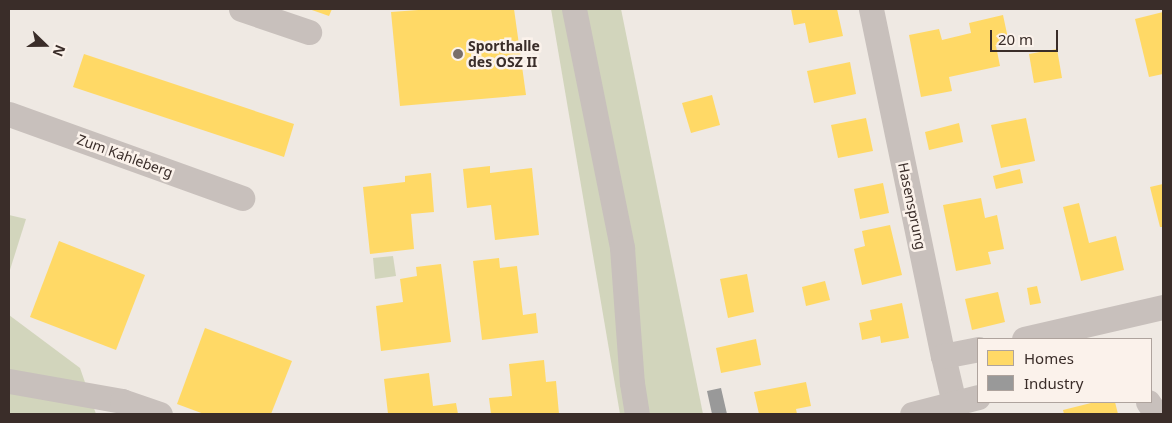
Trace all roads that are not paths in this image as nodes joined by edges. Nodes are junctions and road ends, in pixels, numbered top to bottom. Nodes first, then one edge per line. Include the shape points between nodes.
1 (241, 9) edge
2 (574, 9) edge
3 (871, 9) edge
4 (309, 32) dead end
5 (9, 114) edge
6 (242, 198) dead end
7 (1163, 308) edge
8 (1100, 332) edge
9 (1035, 338) edge
10 (977, 349) edge
11 (942, 356) junction
12 (9, 381) edge
13 (977, 397) edge
14 (954, 403) junction
15 (1149, 403) edge
16 (160, 414) edge
17 (636, 414) edge
18 (912, 414) edge
19 (1156, 414) edge

1 - 4 street
2 - 17 street via 622,248
3 - 11 street, Hasensprung
5 - 6 street, Zum Kahleberg
7 - 8 street
8 - 9 street
10 - 11 street
11 - 14 street, Hasensprung
12 - 16 street via 122,402
13 - 14 street
14 - 18 street
15 - 19 street

